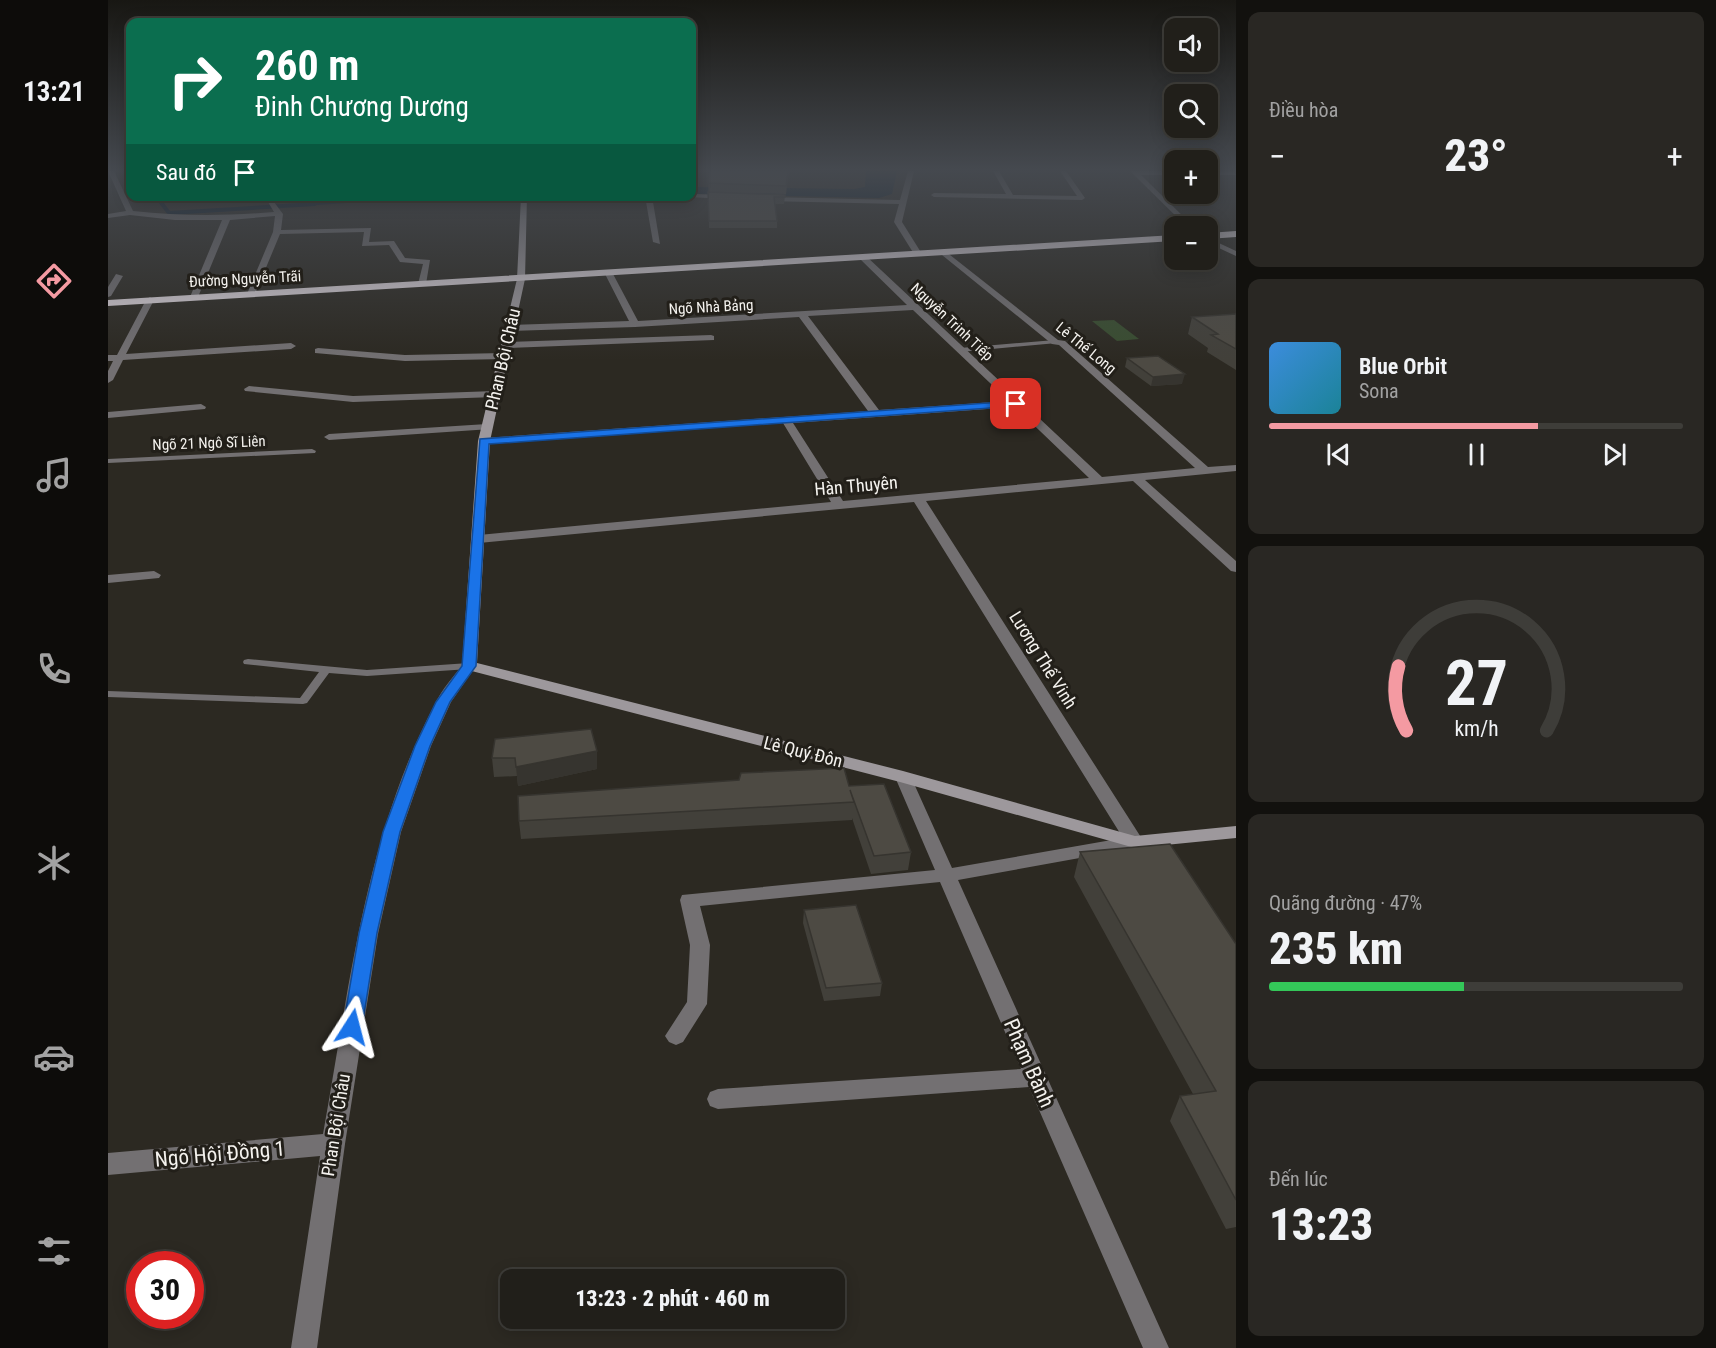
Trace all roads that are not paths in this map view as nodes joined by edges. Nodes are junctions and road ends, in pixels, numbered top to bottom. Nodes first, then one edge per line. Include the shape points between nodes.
1 (220, 234) edge
2 (276, 234) edge
3 (367, 234) edge
4 (523, 234) edge
5 (655, 234) edge
6 (905, 234) edge
7 (1236, 234) edge
8 (1218, 237) edge
9 (1164, 239) edge
10 (657, 242) dead end
11 (1218, 244) edge
12 (945, 253) junction
13 (918, 254) junction
14 (1236, 254) edge
15 (863, 258) junction
16 (609, 274) junction
17 (119, 276) dead end
18 (521, 279) junction
19 (422, 284) junction
20 (108, 294) edge
21 (250, 294) junction
22 (194, 297) junction
23 (150, 300) junction
24 (108, 303) edge
25 (913, 307) junction
26 (803, 316) junction
27 (635, 324) junction
28 (510, 328) junction
29 (711, 338) dead end
30 (1055, 342) junction
31 (291, 346) dead end
32 (505, 350) junction
33 (960, 350) junction
34 (318, 351) dead end
35 (119, 357) junction
36 (108, 358) edge
37 (108, 380) edge
38 (249, 388) dead end
39 (495, 394) junction
40 (1016, 404) junction
41 (201, 407) dead end
42 (876, 414) junction
43 (108, 415) edge
44 (786, 420) junction
45 (487, 427) junction
46 (329, 437) dead end
47 (484, 441) junction
48 (312, 451) dead end
49 (108, 461) edge
50 (1236, 468) edge
51 (1204, 471) junction
52 (1136, 478) junction
53 (1099, 481) junction
54 (918, 498) junction
55 (840, 505) junction
56 (479, 539) junction
57 (1236, 568) edge
58 (154, 575) dead end
59 (108, 579) edge
60 (248, 662) dead end
61 (469, 666) junction
62 (326, 669) junction
63 (108, 694) edge
64 (903, 777) junction
65 (1236, 832) edge
66 (1135, 842) junction
67 (948, 875) junction
68 (676, 1036) dead end
69 (1035, 1077) junction
70 (718, 1099) dead end
71 (333, 1144) junction
72 (108, 1164) edge
73 (304, 1348) edge
74 (1156, 1348) edge

1 - 22 street
2 - 21 street
3 - 19 street via 365,244 391,243 403,260 427,262
4 - 18 street, Phan Bội Châu
5 - 10 street
6 - 13 street
7 - 8 highway
9 - 12 highway, Đường Nguyễn Trãi
11 - 14 street
12 - 13 highway, Đường Nguyễn Trãi
12 - 30 street, Lê Thế Long
13 - 15 highway, Đường Nguyễn Trãi
15 - 16 highway, Đường Nguyễn Trãi
15 - 25 street, Nguyễn Trinh Tiếp
16 - 18 highway, Đường Nguyễn Trãi
16 - 27 street
17 - 20 street
18 - 19 highway, Đường Nguyễn Trãi
18 - 28 street, Phan Bội Châu
19 - 21 highway, Đường Nguyễn Trãi
21 - 22 highway, Đường Nguyễn Trãi
22 - 23 highway, Đường Nguyễn Trãi
23 - 24 highway, Đường Nguyễn Trãi
23 - 35 street
25 - 26 street, Ngõ Nhà Bảng
25 - 33 street, Nguyễn Trinh Tiếp
26 - 27 street, Ngõ Nhà Bảng
26 - 42 street
27 - 28 street, Ngõ Nhà Bảng
28 - 32 street, Phan Bội Châu
29 - 32 street
30 - 33 lane
30 - 51 street, Lê Thế Long via 1062,343
31 - 35 street
32 - 34 street via 405,358
32 - 39 street, Phan Bội Châu
33 - 40 street, Nguyễn Trinh Tiếp
35 - 36 street
35 - 37 street
38 - 39 street via 353,399
39 - 45 street, Phan Bội Châu
40 - 42 street
40 - 53 street, Nguyễn Trinh Tiếp
41 - 43 street
42 - 44 street
44 - 47 street
44 - 55 street
45 - 46 street
45 - 47 street, Phan Bội Châu
47 - 56 street, Phan Bội Châu
48 - 49 lane, Ngõ 21 Ngô Sĩ Liên
50 - 51 street, Hàn Thuyên
51 - 52 street, Hàn Thuyên
52 - 53 street, Hàn Thuyên
52 - 57 street
53 - 54 street, Hàn Thuyên
54 - 55 street, Hàn Thuyên
54 - 66 street, Lương Thế Vinh
55 - 56 street, Hàn Thuyên
56 - 61 street, Phan Bội Châu
58 - 59 street
60 - 62 lane
61 - 62 lane via 367,673
61 - 64 street, Lê Quý Đôn
61 - 71 street, Phan Bội Châu via 443,702 392,832 368,933
62 - 63 lane via 303,701
64 - 66 street, Lê Quý Đôn
64 - 67 street, Phạm Bành
65 - 66 street, Lê Quý Đôn
66 - 67 street, Lê Quý Đôn
67 - 68 street, Lê Quý Đôn via 689,900 700,945 697,1004
67 - 69 street, Phạm Bành
69 - 70 street
69 - 74 street, Phạm Bành
71 - 72 street, Ngõ Hội Đồng 1
71 - 73 street, Phan Bội Châu

